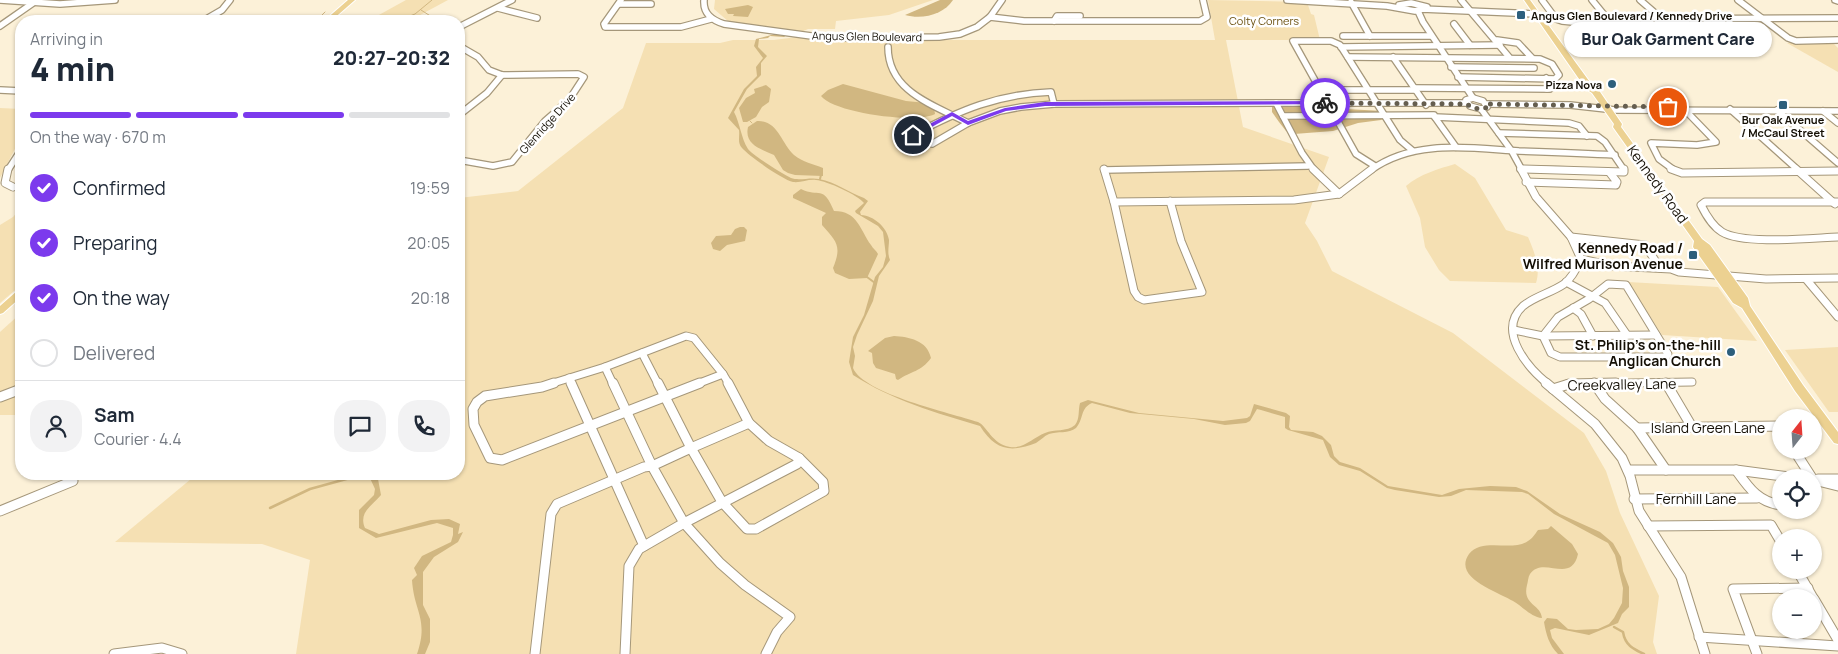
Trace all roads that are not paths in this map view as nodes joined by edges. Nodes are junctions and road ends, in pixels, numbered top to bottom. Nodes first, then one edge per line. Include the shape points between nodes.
1 (0, 0) edge
2 (115, 0) edge
3 (230, 0) edge
4 (352, 0) edge
5 (512, 0) edge
6 (704, 0) edge
7 (1002, 0) edge
8 (1203, 0) edge
9 (1287, 0) edge
10 (1461, 0) edge
11 (1527, 0) edge
12 (1542, 0) edge
13 (1592, 0) edge
14 (1640, 0) edge
15 (1738, 0) edge
16 (620, 2) edge
17 (1351, 2) edge
18 (33, 3) junction
19 (651, 4) dead end
20 (1409, 4) edge
21 (498, 8) junction
22 (1469, 10) junction
23 (1420, 11) junction
24 (1536, 14) junction
25 (16, 15) edge
26 (215, 15) edge
27 (334, 15) edge
28 (15, 16) edge
29 (990, 17) junction
30 (537, 18) dead end
31 (1762, 18) junction
32 (1838, 18) edge
33 (711, 19) junction
34 (1662, 19) junction
35 (1610, 22) junction
36 (465, 24) edge
37 (1454, 24) dead end
38 (0, 26) edge
39 (1343, 36) dead end
40 (1370, 36) junction
41 (1431, 36) junction
42 (1838, 40) edge
43 (1498, 42) junction
44 (1470, 45) junction
45 (1439, 46) junction
46 (888, 47) dead end
47 (1341, 47) junction
48 (465, 49) edge
49 (1393, 57) junction
50 (1445, 57) junction
51 (1509, 57) junction
52 (1348, 58) junction
53 (1530, 58) junction
54 (1451, 67) junction
55 (1534, 68) junction
56 (502, 75) junction
57 (1458, 77) junction
58 (1544, 78) junction
59 (1466, 88) junction
60 (1415, 89) junction
61 (0, 90) edge
62 (1320, 90) junction
63 (1368, 90) junction
64 (15, 91) edge
65 (1473, 98) junction
66 (993, 99) junction
67 (1327, 102) junction
68 (1276, 103) junction
69 (1376, 103) junction
70 (1425, 103) junction
71 (1054, 104) junction
72 (1467, 104) junction
73 (1484, 106) junction
74 (1602, 107) junction
75 (1838, 107) edge
76 (1730, 109) junction
77 (1776, 109) junction
78 (465, 110) edge
79 (1005, 110) junction
80 (1686, 110) junction
81 (1824, 111) junction
82 (1838, 111) edge
83 (952, 114) junction
84 (1283, 116) junction
85 (1334, 116) junction
86 (1384, 116) junction
87 (1434, 116) junction
88 (1489, 120) junction
89 (968, 123) junction
90 (1838, 123) edge
91 (1498, 133) junction
92 (1587, 136) junction
93 (1456, 147) junction
94 (1511, 150) junction
95 (1413, 151) junction
96 (1615, 155) junction
97 (15, 158) edge
98 (465, 161) edge
99 (1838, 162) edge
100 (1308, 166) junction
101 (1375, 166) junction
102 (1520, 169) junction
103 (1838, 171) edge
104 (1800, 172) junction
105 (1610, 173) junction
106 (1526, 182) junction
107 (12, 187) dead end
108 (1339, 194) junction
109 (1170, 201) junction
110 (1114, 202) junction
111 (1836, 203) edge
112 (1838, 237) edge
113 (1571, 238) junction
114 (1581, 259) junction
115 (1660, 268) junction
116 (1721, 273) junction
117 (1838, 278) edge
118 (1806, 279) junction
119 (1566, 282) junction
120 (15, 297) edge
121 (1592, 297) junction
122 (1573, 308) junction
123 (0, 311) edge
124 (1838, 318) edge
125 (1514, 330) junction
126 (1627, 335) junction
127 (1656, 335) junction
128 (1543, 336) junction
129 (1593, 336) junction
130 (642, 353) junction
131 (605, 367) junction
132 (723, 374) junction
133 (569, 378) junction
134 (1692, 382) dead end
135 (1594, 383) junction
136 (1666, 383) junction
137 (1553, 389) junction
138 (15, 391) edge
139 (0, 397) edge
140 (665, 397) junction
141 (627, 413) junction
142 (749, 423) junction
143 (590, 426) junction
144 (1692, 427) junction
145 (1637, 428) junction
146 (1772, 428) edge
147 (1838, 442) edge
148 (691, 448) junction
149 (1838, 450) edge
150 (799, 458) junction
151 (652, 466) junction
152 (1628, 470) junction
153 (1666, 470) junction
154 (1736, 470) junction
155 (1772, 475) edge
156 (1822, 478) edge
157 (1838, 479) edge
158 (614, 480) junction
159 (73, 481) dead end
160 (1822, 482) edge
161 (1838, 486) edge
162 (1757, 498) junction
163 (1634, 499) junction
164 (722, 502) junction
165 (1772, 505) edge
166 (0, 511) edge
167 (684, 523) junction
168 (1648, 526) junction
169 (1773, 529) edge
170 (644, 546) junction
171 (1802, 579) edge
172 (1808, 588) joint
173 (1822, 613) edge
174 (1699, 636) junction
175 (1752, 640) junction
176 (1838, 640) edge
177 (1838, 646) edge
178 (114, 654) edge
179 (182, 654) edge
180 (535, 654) edge
181 (625, 654) edge
182 (766, 654) edge
183 (1705, 654) edge
184 (1757, 654) edge

1 - 18 street
2 - 18 street via 75,4
3 - 26 street
4 - 27 main road
5 - 21 street
6 - 33 street via 703,10
7 - 29 street, Angus Glen Boulevard
8 - 29 street via 1207,17 1200,21 1019,21
9 - 17 street
10 - 22 street
11 - 24 main road, Kennedy Road
12 - 35 street via 1561,22
13 - 35 street
14 - 34 street
15 - 31 street
16 - 19 street
16 - 33 street via 605,27 681,27
17 - 20 street via 1387,6
17 - 40 street
18 - 25 street
20 - 23 street
20 - 23 street
21 - 30 street
21 - 36 street
22 - 23 street
22 - 24 street
22 - 43 street
23 - 41 street
24 - 74 main road, Kennedy Road
28 - 38 street
29 - 33 street, Angus Glen Boulevard via 972,30 939,37 830,38 730,26
31 - 32 street
31 - 34 street
31 - 42 street via 1790,39
34 - 35 street
37 - 44 street
39 - 40 street
40 - 41 street
41 - 45 street
43 - 44 street
43 - 51 street
43 - 53 street via 1511,40 1522,44
44 - 45 street
45 - 47 street
45 - 50 street
46 - 83 street via 890,67 898,80
47 - 52 street
47 - 62 street via 1331,41 1293,41
48 - 56 street via 478,57 489,70
49 - 50 street
49 - 52 street
49 - 60 street
50 - 51 street
50 - 54 street
51 - 53 street
52 - 63 street
53 - 55 street
53 - 58 street via 1550,63 1559,76
54 - 55 street
54 - 57 street
55 - 58 street
56 - 78 street
56 - 98 street, Glenridge Drive via 578,74 584,77 569,100 546,121 512,162 493,165
57 - 58 street
57 - 59 street
58 - 59 street via 1552,87 1550,89
59 - 60 street
59 - 65 street
60 - 63 street
60 - 70 street
61 - 64 street
62 - 63 street
62 - 67 street
63 - 69 street
65 - 72 street via 1468,99
65 - 73 street
66 - 71 street via 1051,92
66 - 79 street
66 - 83 street
67 - 68 street
67 - 69 street
67 - 85 street
68 - 71 street
68 - 84 street
69 - 70 street
69 - 86 street
70 - 72 street
70 - 87 street
71 - 79 street
72 - 73 street
73 - 74 street
73 - 88 street
74 - 76 street
74 - 80 street
74 - 116 main road, Kennedy Road via 1610,123 1617,127 1699,241 1708,247
75 - 77 street
76 - 77 street
76 - 80 street
76 - 104 street
77 - 81 street
77 - 99 street
79 - 89 street
80 - 104 street via 1716,142 1697,145 1651,143 1652,150 1671,171
81 - 82 street
81 - 90 street
83 - 89 street
83 - 89 street via 913,135 932,144
84 - 85 street
84 - 100 street
85 - 86 street
85 - 101 street via 1356,154
86 - 87 street
86 - 95 street via 1400,140
87 - 88 street
87 - 93 street
88 - 91 street
88 - 92 street via 1569,123 1579,126
91 - 92 street
91 - 94 street
92 - 96 street via 1601,138
93 - 94 street
93 - 95 street
94 - 96 street
94 - 102 street
95 - 101 street
96 - 105 street via 1624,172
97 - 107 street via 5,183
100 - 108 street
100 - 110 street via 1104,169
101 - 108 street via 1357,184
102 - 105 street
102 - 106 street
103 - 104 street
104 - 111 street
105 - 106 street via 1616,185
106 - 113 street
108 - 109 street via 1294,200
109 - 110 street
109 - 110 street via 1181,241 1202,292 1144,300 1134,291
111 - 112 street via 1705,202 1701,205 1716,227 1730,236
113 - 114 street
113 - 115 street via 1645,245
114 - 115 street via 1612,266
114 - 119 street
115 - 116 street
116 - 118 street via 1766,279
116 - 147 main road, Kennedy Road via 1745,300 1745,306
117 - 118 street
118 - 124 street
119 - 121 street
119 - 125 street via 1538,296 1520,310 1515,317
120 - 123 main road
121 - 122 street
121 - 126 street via 1605,303
121 - 127 street via 1602,286 1626,285
122 - 128 street via 1562,312 1550,323
122 - 129 street via 1581,314
125 - 128 street
125 - 137 street via 1525,362
126 - 127 street
126 - 129 street
127 - 128 street via 1668,354 1666,357 1560,357 1551,353
128 - 129 street
130 - 131 street
130 - 132 street via 686,336 694,338
130 - 140 street
131 - 133 street
131 - 141 street
132 - 140 street
132 - 142 street
133 - 143 street
133 - 143 street via 542,387 485,396 472,408 471,418 490,458 495,460
134 - 136 street, Creekvalley Lane
135 - 136 street, Creekvalley Lane
135 - 137 street, Creekvalley Lane
135 - 145 street
136 - 144 street
137 - 152 street via 1595,424
138 - 139 street
140 - 141 street
140 - 148 street
141 - 143 street
141 - 151 street
142 - 148 street
142 - 150 street via 769,441
143 - 158 street
144 - 145 street, Island Green Lane
144 - 146 street, Island Green Lane
145 - 153 street
147 - 149 main road, Kennedy Road
148 - 151 street
148 - 164 street
150 - 164 street via 797,464
150 - 164 street via 823,482 824,490 756,529 747,529
151 - 158 street
151 - 167 street
152 - 153 street
152 - 163 street
153 - 154 street
154 - 155 street
154 - 162 street, Fernhill Lane
156 - 157 street
158 - 170 street
158 - 180 street via 557,504 551,514
159 - 166 street
160 - 161 street
162 - 163 street, Fernhill Lane
162 - 165 street, Fernhill Lane
163 - 168 street
164 - 167 street
167 - 170 street
167 - 182 street via 744,585 790,617 777,632
168 - 169 street via 1771,525
168 - 174 street via 1681,576
170 - 181 street via 629,566
171 - 172 street
172 - 175 street via 1733,589
173 - 176 street
174 - 175 street
174 - 183 street
175 - 177 street
175 - 184 street
178 - 179 street via 162,648

